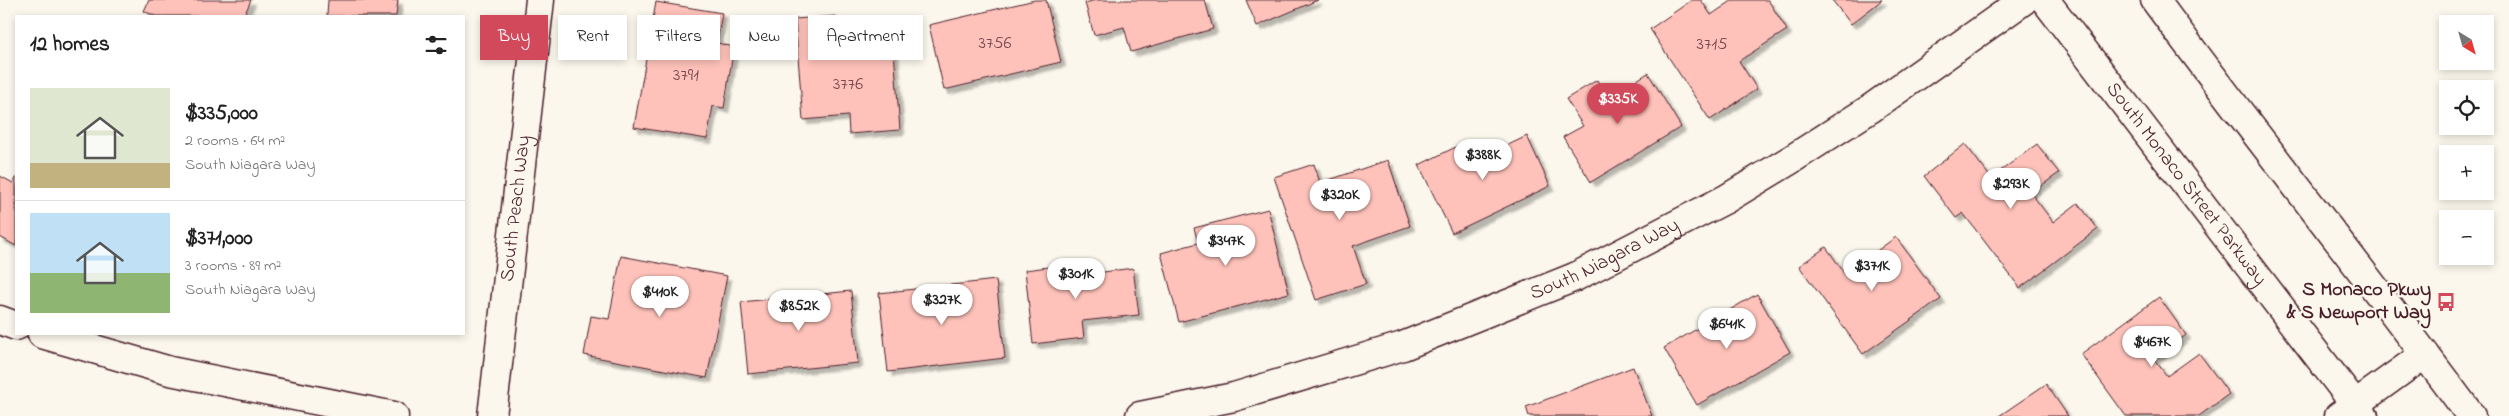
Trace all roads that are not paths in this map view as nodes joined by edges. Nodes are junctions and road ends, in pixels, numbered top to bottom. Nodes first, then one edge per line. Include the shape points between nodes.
1 (540, 0) edge
2 (2024, 0) edge
3 (2046, 0) edge
4 (2155, 0) edge
5 (0, 320) edge
6 (15, 326) edge
7 (45, 335) edge
8 (2425, 354) junction
9 (2352, 412) edge
10 (394, 416) edge
11 (492, 416) edge
12 (1140, 416) edge
13 (2471, 416) edge

1 - 11 street, South Peach Way
2 - 12 street, South Niagara Way via 1870,109 1792,159 1726,199 1575,277 1403,346 1234,397
3 - 9 street, South Monaco Street Parkway
4 - 8 street
5 - 6 street
7 - 10 street via 170,371
8 - 9 street
8 - 13 street

